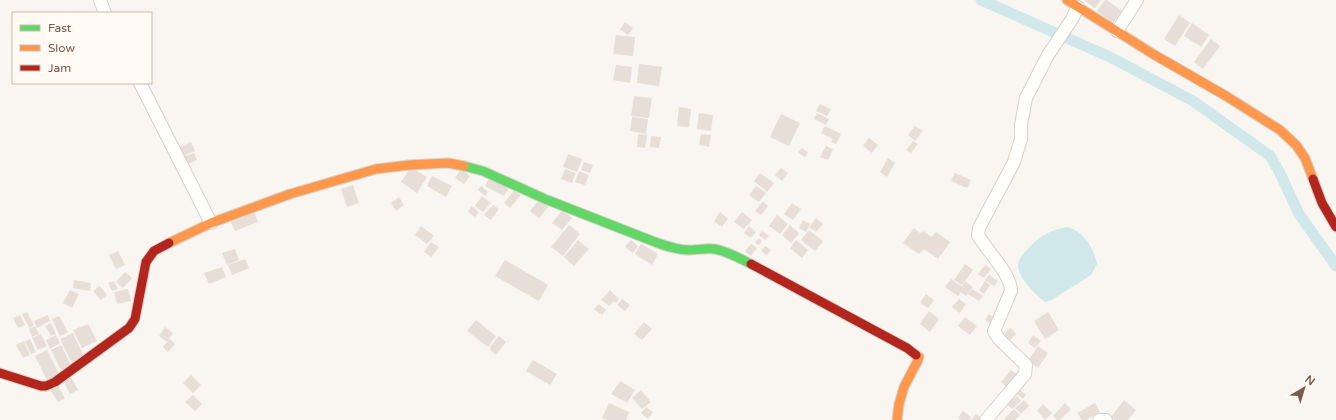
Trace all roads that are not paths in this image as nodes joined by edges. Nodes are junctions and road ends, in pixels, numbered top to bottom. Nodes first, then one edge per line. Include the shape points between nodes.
1 (100, 0) edge
2 (1067, 0) edge
3 (1137, 0) edge
4 (1078, 7) junction
5 (105, 12) edge
6 (1117, 31) junction
7 (141, 84) edge
8 (212, 223) junction
9 (1336, 227) edge
10 (0, 373) edge
11 (897, 420) edge
12 (986, 420) edge
13 (1099, 420) edge
14 (1106, 420) edge

1 - 5 street
2 - 4 street
3 - 6 street
4 - 6 street
4 - 12 street via 1048,55 1026,98 1021,139 1014,162 979,228 978,235 1008,278 1011,288 994,331 1026,365 1025,374
6 - 9 street via 1280,130 1305,158 1322,203
7 - 8 street
8 - 10 street via 154,251 146,262 135,319 129,328 55,382 46,386
8 - 11 street via 290,194 376,169 448,163 466,166 614,227 673,248 715,249 732,254 910,350 919,357 918,364 905,386
13 - 14 street

